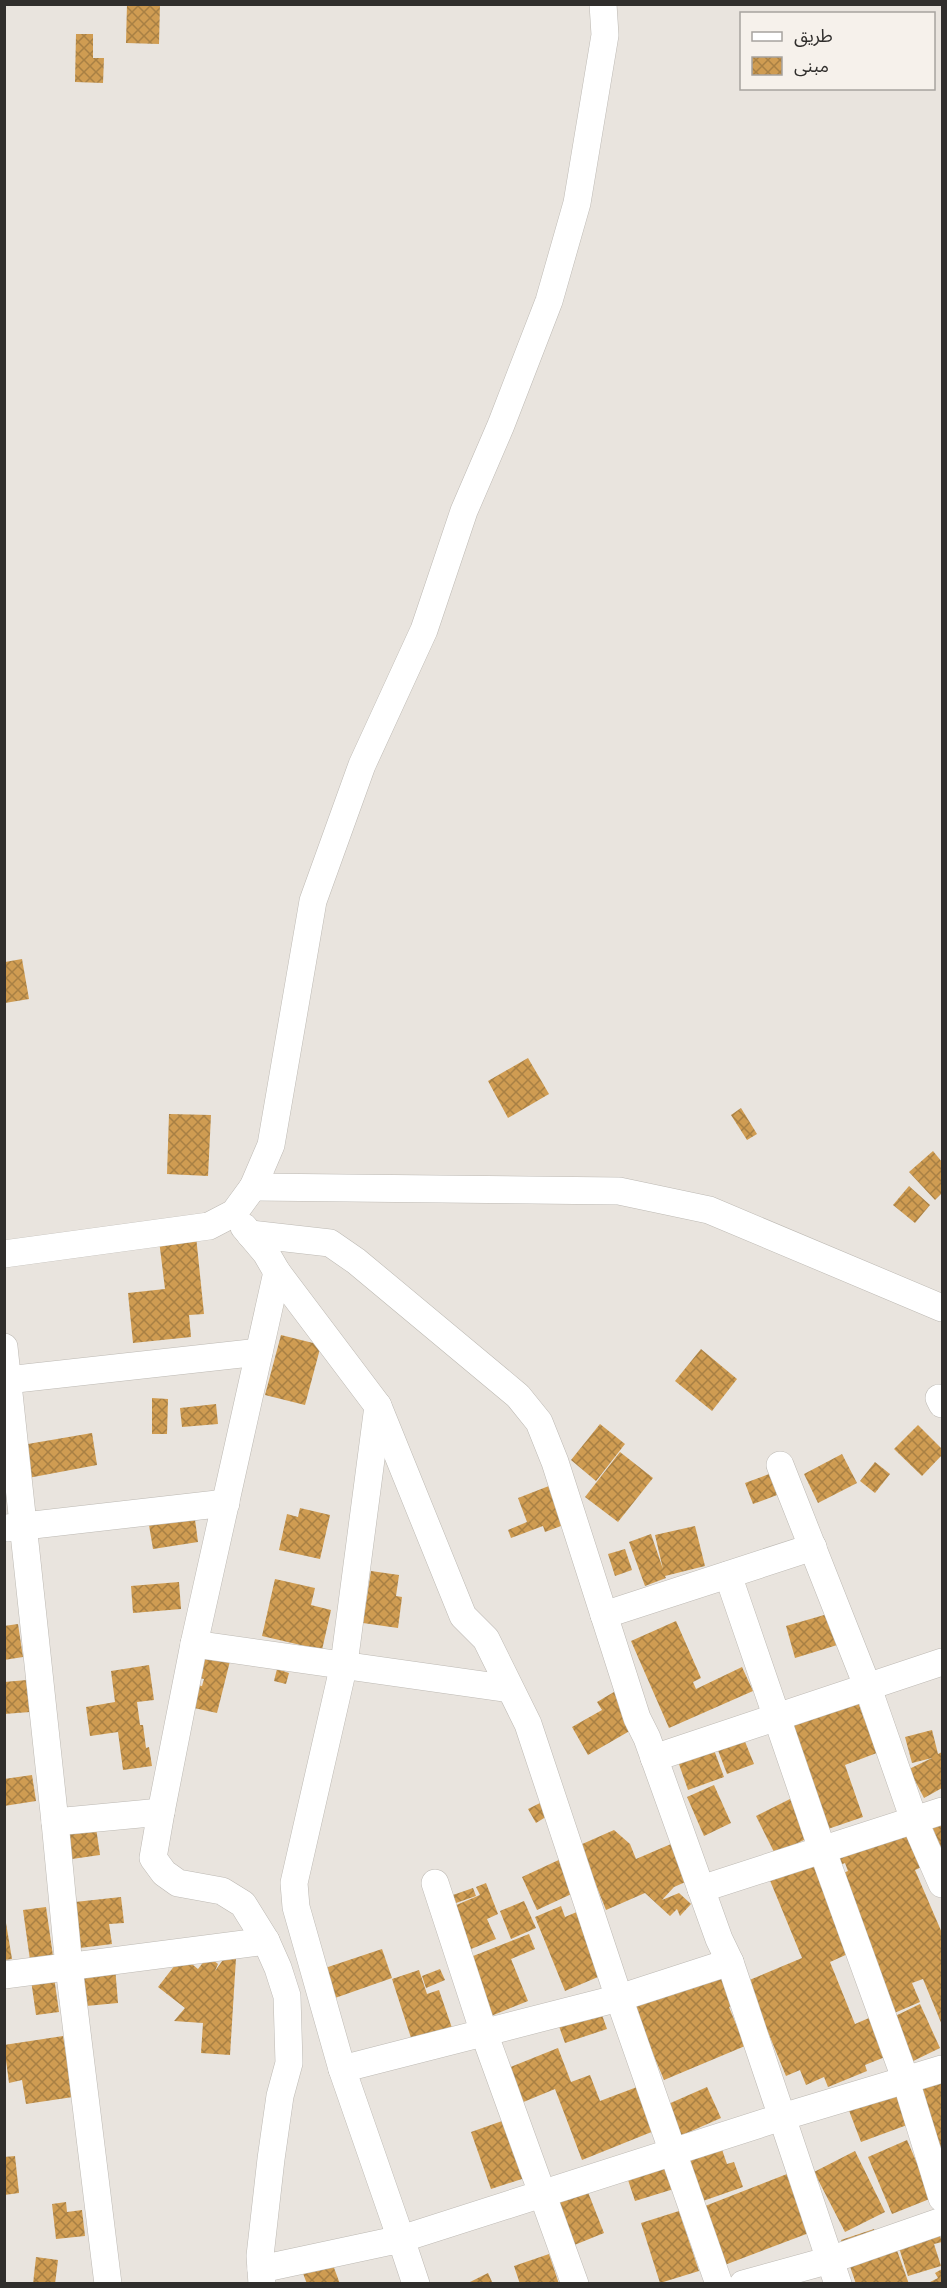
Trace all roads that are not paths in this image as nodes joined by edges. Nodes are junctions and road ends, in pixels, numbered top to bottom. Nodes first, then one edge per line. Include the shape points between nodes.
1 (603, 4) edge
2 (253, 1187) junction
3 (234, 1212) junction
4 (250, 1234) junction
5 (4, 1254) edge
6 (277, 1272) junction
7 (942, 1308) edge
8 (4, 1347) edge
9 (259, 1353) junction
10 (7, 1380) junction
11 (378, 1406) junction
12 (780, 1465) dead end
13 (226, 1503) junction
14 (14, 1527) edge
15 (813, 1547) junction
16 (728, 1575) junction
17 (604, 1615) junction
18 (194, 1644) junction
19 (942, 1662) edge
20 (344, 1664) junction
21 (867, 1688) junction
22 (510, 1689) junction
23 (778, 1718) junction
24 (654, 1758) junction
25 (942, 1810) edge
26 (161, 1812) junction
27 (914, 1820) junction
28 (55, 1822) junction
29 (822, 1849) junction
30 (435, 1883) dead end
31 (942, 1884) edge
32 (701, 1889) junction
33 (267, 1941) junction
34 (730, 1962) junction
35 (69, 1967) junction
36 (4, 1975) edge
37 (619, 1998) junction
38 (484, 2033) junction
39 (342, 2069) junction
40 (942, 2069) edge
41 (906, 2081) junction
42 (782, 2117) junction
43 (674, 2152) junction
44 (542, 2193) junction
45 (942, 2198) edge
46 (942, 2221) edge
47 (401, 2239) junction
48 (834, 2272) edge
49 (262, 2276) edge
50 (108, 2283) edge
51 (416, 2283) edge
52 (575, 2283) edge
53 (718, 2283) edge
54 (743, 2283) edge

1 - 2 street via 604,35 577,203 549,301 464,511 424,630 362,765 313,901 271,1145
2 - 3 street
2 - 7 street via 619,1191 709,1210
3 - 4 street
3 - 5 street via 209,1226
4 - 6 street
4 - 17 street via 330,1243 518,1396 539,1422 555,1462
6 - 9 street
6 - 11 street
8 - 10 street
9 - 10 street
9 - 13 street
10 - 14 street
11 - 20 street
11 - 22 street via 464,1616 486,1639
12 - 15 street
13 - 14 street
13 - 18 street
14 - 28 street
15 - 16 street
15 - 21 street
16 - 17 street
16 - 23 street
17 - 24 street
18 - 20 street
18 - 26 street
19 - 21 street
20 - 22 street
20 - 39 street via 294,1883 296,1907
21 - 23 street
21 - 27 street
22 - 37 street via 528,1724
23 - 24 street
23 - 29 street
24 - 32 street
25 - 27 street
26 - 28 street
26 - 33 street via 153,1858 164,1873 178,1883 222,1891 243,1904
27 - 29 street
27 - 31 street
28 - 35 street
29 - 32 street
29 - 41 street
30 - 38 street
32 - 34 street
33 - 35 street
33 - 49 street via 287,1996 289,2063 279,2096 271,2159 260,2256
34 - 37 street
34 - 42 street
35 - 36 street
35 - 50 street
37 - 38 street
37 - 43 street
38 - 39 street
38 - 44 street
39 - 47 street
40 - 41 street
41 - 42 street
41 - 45 street
42 - 43 street
42 - 48 street
43 - 44 street
43 - 53 street
44 - 47 street
44 - 52 street
46 - 48 street
47 - 49 street
47 - 51 street
48 - 54 street

